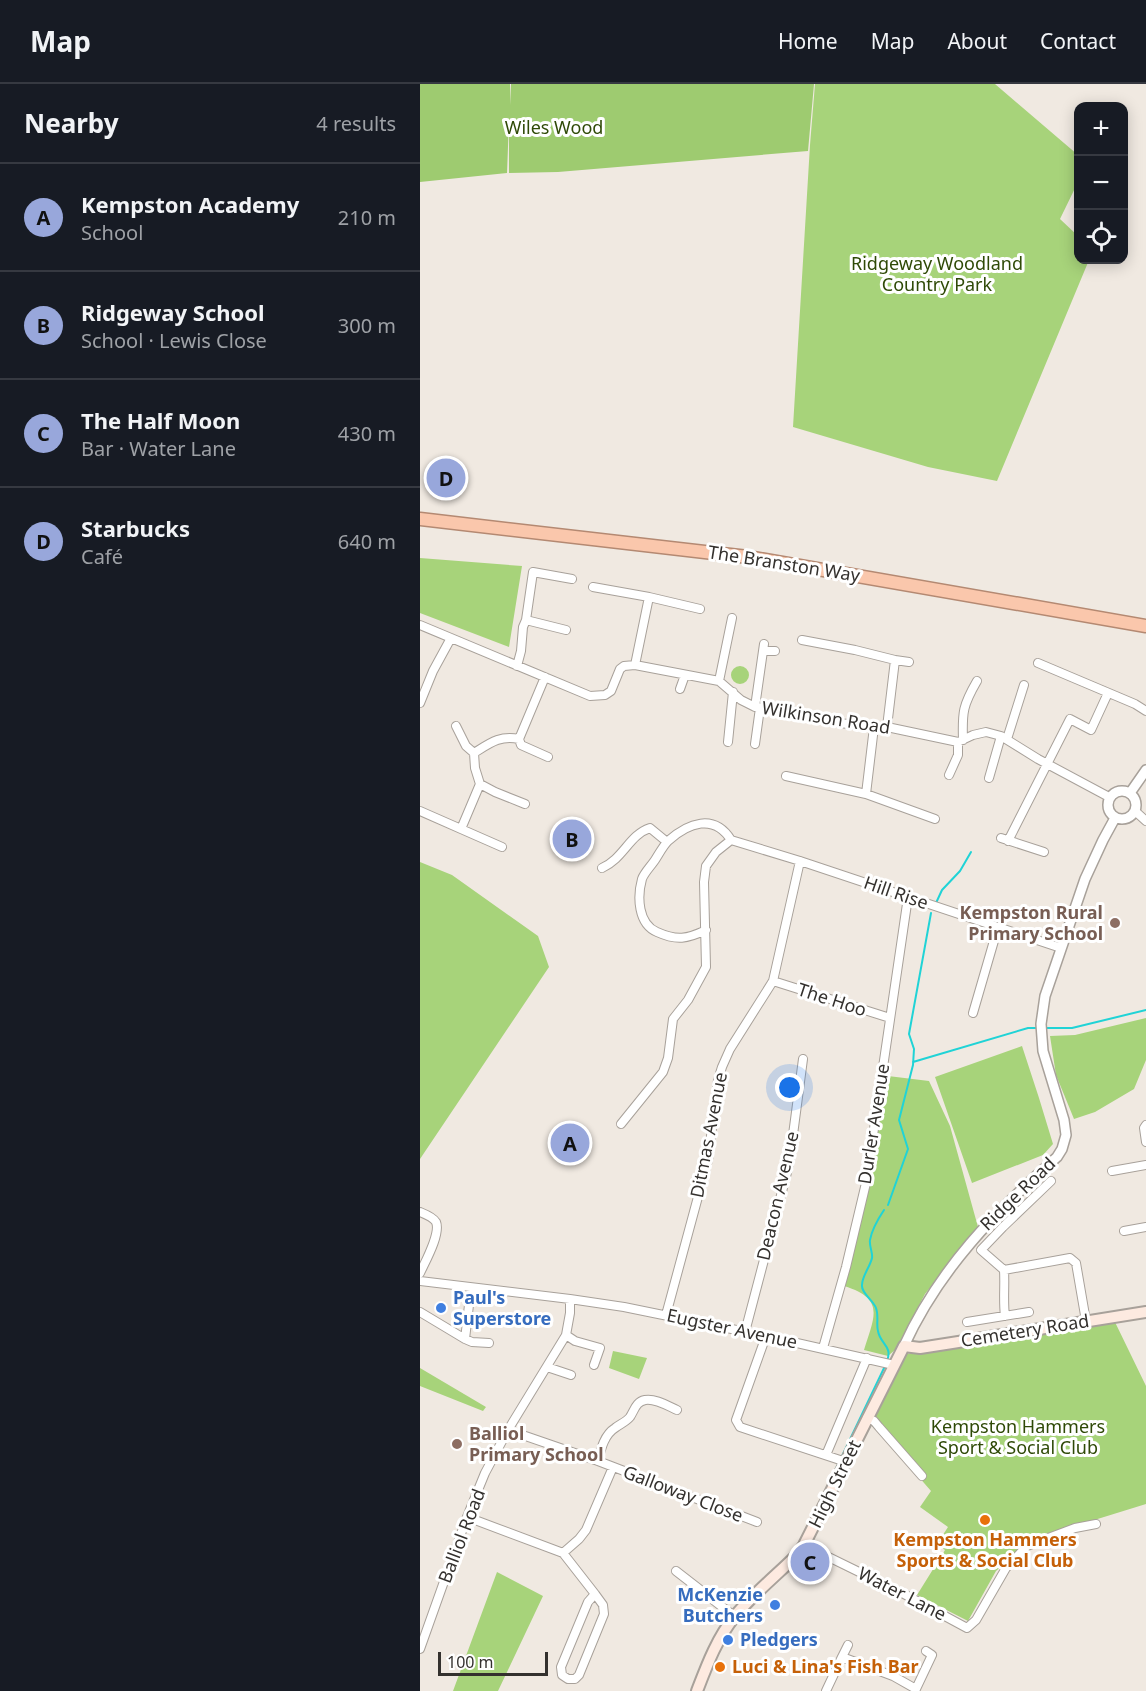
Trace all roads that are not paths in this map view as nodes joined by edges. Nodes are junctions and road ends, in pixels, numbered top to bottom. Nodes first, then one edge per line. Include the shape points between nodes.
1 (420, 519) edge
2 (572, 579) dead end
3 (592, 587) dead end
4 (649, 597) junction
5 (700, 609) dead end
6 (732, 618) dead end
7 (526, 620) junction
8 (420, 625) edge
9 (1146, 626) edge
10 (566, 630) dead end
11 (451, 638) junction
12 (802, 640) dead end
13 (775, 651) dead end
14 (895, 660) junction
15 (909, 662) dead end
16 (1038, 663) dead end
17 (635, 665) junction
18 (517, 666) junction
19 (685, 675) junction
20 (545, 677) junction
21 (719, 681) junction
22 (977, 681) dead end
23 (1024, 685) dead end
24 (680, 689) dead end
25 (733, 692) junction
26 (1108, 693) junction
27 (420, 704) edge
28 (758, 707) junction
29 (1146, 711) edge
30 (456, 726) dead end
31 (874, 727) junction
32 (887, 727) junction
33 (1004, 737) junction
34 (519, 739) junction
35 (961, 741) junction
36 (728, 742) dead end
37 (755, 744) dead end
38 (474, 753) junction
39 (548, 757) dead end
40 (1047, 763) junction
41 (1146, 770) edge
42 (949, 775) dead end
43 (786, 776) dead end
44 (989, 778) dead end
45 (480, 784) junction
46 (1130, 793) junction
47 (866, 794) junction
48 (1109, 797) junction
49 (525, 804) dead end
50 (420, 811) edge
51 (1135, 812) junction
52 (1115, 818) junction
53 (935, 819) dead end
54 (1146, 822) edge
55 (461, 828) junction
56 (731, 840) junction
57 (667, 842) junction
58 (502, 848) dead end
59 (1044, 852) dead end
60 (800, 861) junction
61 (602, 868) dead end
62 (908, 897) junction
63 (998, 927) junction
64 (706, 930) junction
65 (1061, 948) junction
66 (773, 981) junction
67 (973, 1014) dead end
68 (890, 1018) junction
69 (803, 1059) dead end
70 (621, 1124) dead end
71 (1146, 1125) edge
72 (1146, 1142) edge
73 (1146, 1165) edge
74 (1112, 1171) dead end
75 (1051, 1181) dead end
76 (420, 1212) edge
77 (1146, 1227) edge
78 (1124, 1231) dead end
79 (1004, 1270) junction
80 (420, 1273) edge
81 (420, 1281) edge
82 (471, 1288) junction
83 (570, 1299) junction
84 (420, 1312) edge
85 (1029, 1312) dead end
86 (1146, 1312) edge
87 (666, 1315) junction
88 (1005, 1316) junction
89 (967, 1322) dead end
90 (1086, 1322) junction
91 (745, 1332) junction
92 (566, 1335) junction
93 (766, 1336) junction
94 (465, 1339) junction
95 (489, 1343) dead end
96 (823, 1348) junction
97 (867, 1358) junction
98 (893, 1358) junction
99 (594, 1365) dead end
100 (547, 1366) junction
101 (571, 1376) dead end
102 (676, 1410) dead end
103 (867, 1419) junction
104 (508, 1430) junction
105 (826, 1455) junction
106 (598, 1461) junction
107 (842, 1461) junction
108 (613, 1467) junction
109 (922, 1476) dead end
110 (467, 1517) junction
111 (757, 1522) dead end
112 (1096, 1524) dead end
113 (804, 1545) junction
114 (563, 1552) junction
115 (676, 1572) dead end
116 (595, 1594) junction
117 (734, 1616) junction
118 (848, 1645) dead end
119 (420, 1649) edge
120 (926, 1651) dead end
121 (842, 1658) junction
122 (915, 1690) edge
123 (697, 1691) edge
124 (826, 1691) edge

1 - 9 highway, The Branston Way via 748,557
2 - 7 street via 533,572
3 - 4 street
4 - 5 street
4 - 17 street
6 - 21 street
7 - 10 street
7 - 18 street
8 - 11 street
11 - 18 street
11 - 27 street
12 - 14 street
13 - 28 street via 764,647
14 - 15 street
14 - 32 street
16 - 26 street
17 - 19 street, Wilkinson Road
17 - 20 street via 624,666 611,691 601,696 590,696
18 - 20 street
19 - 21 street, Wilkinson Road
19 - 24 street
20 - 34 street
21 - 25 street, Wilkinson Road
22 - 35 street via 962,714
23 - 33 street
25 - 28 street, Wilkinson Road
25 - 36 street
26 - 29 street
26 - 40 street via 1092,730 1070,719
28 - 31 street, Wilkinson Road
28 - 37 street
30 - 38 street
31 - 32 street, Wilkinson Road
31 - 47 street
32 - 35 street, Wilkinson Road
33 - 35 street, Wilkinson Road via 986,732
33 - 40 street
33 - 44 street
34 - 38 street via 494,741
34 - 39 street via 521,745
35 - 42 street
38 - 45 street
40 - 48 street
40 - 59 street via 1005,840
41 - 46 street
43 - 47 street
45 - 49 street
45 - 55 street
46 - 48 street via 1123,790
46 - 51 street via 1136,803
47 - 53 street
48 - 52 street via 1107,807
50 - 55 street
51 - 52 street via 1123,820
51 - 54 street
52 - 65 street, Ridge Road via 1085,879
55 - 58 street
56 - 57 street, Hill Rise via 712,824 700,823
56 - 60 street, Hill Rise
56 - 64 street via 706,866
57 - 61 street via 650,828 637,835 613,863
57 - 64 street via 642,878 642,917 652,930 679,939
60 - 62 street, Hill Rise
60 - 66 street, Ditmas Avenue
62 - 63 street, Hill Rise
62 - 68 street, Durler Avenue
63 - 65 street, Hill Rise
63 - 67 street
64 - 70 street via 706,967 673,1019 663,1072
65 - 98 street, Ridge Road via 1045,996 1042,1027 1043,1051 1064,1120 1066,1135 1062,1149 970,1242 928,1299
66 - 68 street, The Hoo
66 - 87 street, Ditmas Avenue via 722,1067 708,1160
68 - 96 street, Durler Avenue via 866,1183
69 - 91 street, Deacon Avenue via 789,1165
71 - 72 street
73 - 74 street
75 - 79 street via 981,1250
76 - 80 street via 432,1218 437,1230
77 - 78 street
79 - 88 street
79 - 90 street via 1070,1258 1076,1263
81 - 82 street, Eugster Avenue
82 - 83 street, Eugster Avenue
82 - 94 street
83 - 87 street, Eugster Avenue
83 - 92 street, Balliol Road
84 - 94 street
85 - 88 street
86 - 90 main road, Cemetery Road
87 - 91 street, Eugster Avenue
88 - 89 street
90 - 98 main road, Cemetery Road via 920,1348
91 - 93 street, Eugster Avenue
92 - 99 street via 600,1347
92 - 100 street, Balliol Road
93 - 96 street, Eugster Avenue
93 - 105 street via 736,1420 740,1427
94 - 95 street
96 - 97 street, Eugster Avenue
97 - 98 street, Eugster Avenue
97 - 105 street
98 - 103 main road, High Street
100 - 101 street
100 - 104 street, Balliol Road
102 - 106 street via 643,1400 625,1422 611,1431
103 - 107 main road, High Street
103 - 109 street via 874,1421
104 - 106 street, Galloway Close
104 - 110 street, Balliol Road
105 - 107 street
106 - 108 street, Galloway Close
107 - 113 main road, High Street
108 - 111 street, Galloway Close
108 - 114 street via 586,1530
110 - 114 street
110 - 119 street, Balliol Road
112 - 113 street, Water Lane via 1027,1546 1006,1568 976,1620 967,1628
113 - 117 main road, High Street
114 - 116 street
115 - 117 street via 688,1576
116 - 116 street via 604,1614 579,1674 568,1679 562,1675 561,1667
117 - 123 main road, High Street via 714,1648
118 - 121 street
120 - 122 street via 932,1655
121 - 122 street via 893,1676
121 - 124 street

